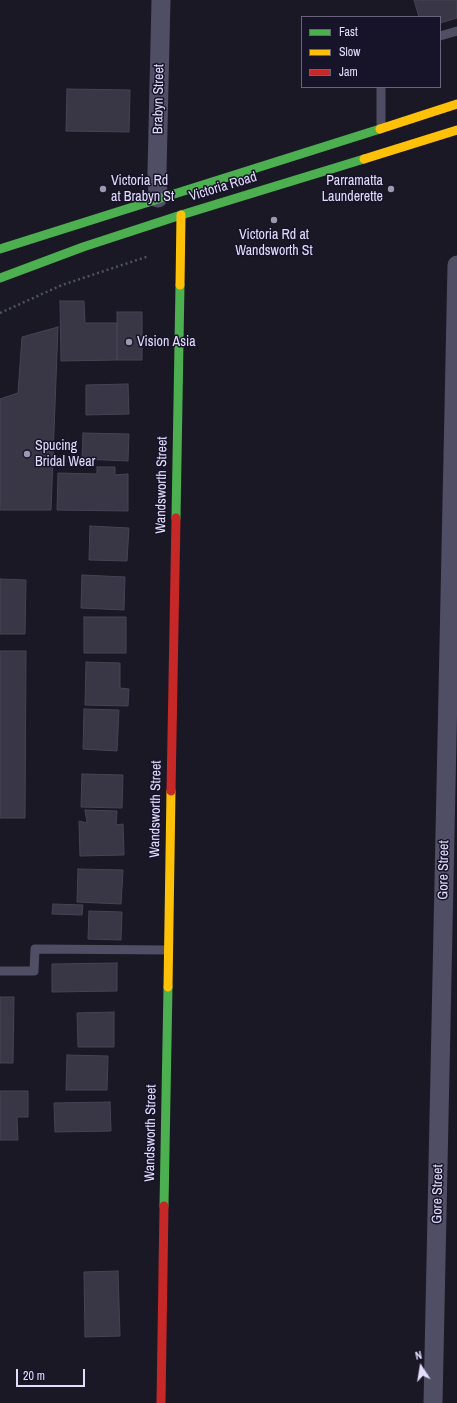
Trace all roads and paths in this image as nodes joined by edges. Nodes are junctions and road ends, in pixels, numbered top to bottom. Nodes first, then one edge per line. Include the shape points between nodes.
1 (160, 0) edge
2 (457, 31) edge
3 (441, 36) edge
4 (381, 88) edge
5 (457, 104) edge
6 (381, 128) junction
7 (457, 130) edge
8 (158, 198) junction
9 (181, 215) junction
10 (83, 247) junction
11 (0, 248) edge
12 (149, 256) dead end
13 (457, 265) edge
14 (0, 278) edge
15 (14, 283) dead end
16 (0, 313) edge
17 (168, 950) junction
18 (0, 971) edge
19 (161, 1403) edge
20 (433, 1403) edge

1 - 8 street, Brabyn Street
2 - 3 lane
4 - 6 lane
5 - 6 street, Victoria Road
6 - 8 street, Victoria Road
7 - 9 street, Victoria Road
8 - 11 street, Victoria Road
9 - 10 street, Victoria Road
9 - 17 street, Wandsworth Street
10 - 14 street, Victoria Road
10 - 15 street
12 - 16 path via 62,285
13 - 20 street, Gore Street
17 - 18 lane via 35,949 34,971
17 - 19 street, Wandsworth Street

